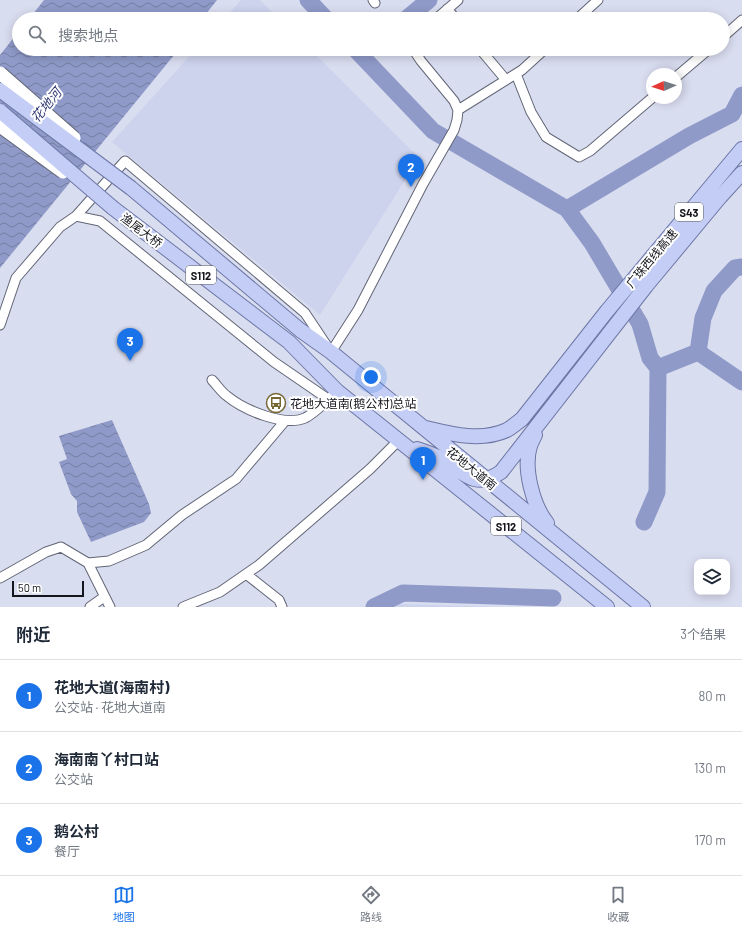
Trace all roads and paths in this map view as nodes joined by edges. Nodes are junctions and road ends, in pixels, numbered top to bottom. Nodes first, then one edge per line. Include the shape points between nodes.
1 (458, 0) edge
2 (598, 0) edge
3 (447, 9) junction
4 (444, 12) edge
5 (450, 12) edge
6 (585, 12) edge
7 (742, 20) edge
8 (730, 31) edge
9 (418, 56) edge
10 (486, 56) edge
11 (537, 56) edge
12 (701, 56) edge
13 (682, 72) edge
14 (0, 73) edge
15 (516, 74) junction
16 (506, 80) junction
17 (0, 90) edge
18 (646, 103) edge
19 (458, 110) junction
20 (0, 111) edge
21 (0, 126) edge
22 (742, 149) edge
23 (742, 173) edge
24 (131, 188) junction
25 (112, 208) junction
26 (76, 216) junction
27 (641, 281) junction
28 (0, 325) edge
29 (289, 342) joint
30 (331, 352) junction
31 (212, 380) dead end
32 (332, 395) junction
33 (544, 417) junction
34 (285, 421) junction
35 (422, 427) junction
36 (402, 442) junction
37 (487, 479) junction
38 (558, 537) junction
39 (88, 563) junction
40 (246, 574) junction
41 (0, 578) edge
42 (104, 597) junction
43 (90, 607) edge
44 (110, 607) edge
45 (183, 607) edge
46 (282, 607) edge
47 (607, 607) edge
48 (643, 607) edge

1 - 3 street
2 - 6 street
3 - 4 street
3 - 5 street
7 - 8 street
9 - 19 street via 454,101
10 - 16 street
11 - 15 street
12 - 13 street
14 - 24 main road, bridge
15 - 16 street
15 - 18 street via 530,112 546,137 579,157 590,151
16 - 19 street
17 - 24 main road, S112, bridge
19 - 30 street via 454,130 358,310
20 - 25 main road, 渔尾大桥 / S112, bridge
21 - 25 main road, bridge
22 - 27 main road, 广珠西线高速 / S43
23 - 27 main road, 广珠西线高速 / S43
24 - 30 main road, 花地大道南 / S112 via 300,330
25 - 29 main road, 渔尾大桥 / S112
26 - 28 street via 60,227 16,278
26 - 30 street via 124,161 305,313
26 - 32 street via 100,221 274,362
27 - 33 main road, 广珠西线高速 / S43 via 617,322
27 - 35 main road, 广珠西线高速 / S43 via 607,311 533,407 507,430 491,435 463,436
29 - 32 main road, 花地大道南 / S112
30 - 35 main road, 花地大道南 / S112
31 - 34 street via 227,396 247,409
32 - 34 street via 306,417
32 - 36 main road, 花地大道南 / S112
33 - 37 main road, S43 via 500,472
33 - 38 main road via 530,447 528,458 531,492 543,518
34 - 39 street via 236,480 182,515 146,546 109,561
35 - 36 main road via 423,436 419,444 415,446
35 - 37 main road, 花地大道南
36 - 37 main road via 442,458 465,476 475,480
36 - 40 street
36 - 47 main road, 花地大道南 / S112
37 - 38 main road, 花地大道南 / S112
38 - 48 main road, 花地大道南 / S112
39 - 41 street via 61,547 46,552
39 - 42 street
40 - 45 street via 220,592
40 - 46 street via 279,600
42 - 43 street
42 - 44 street

